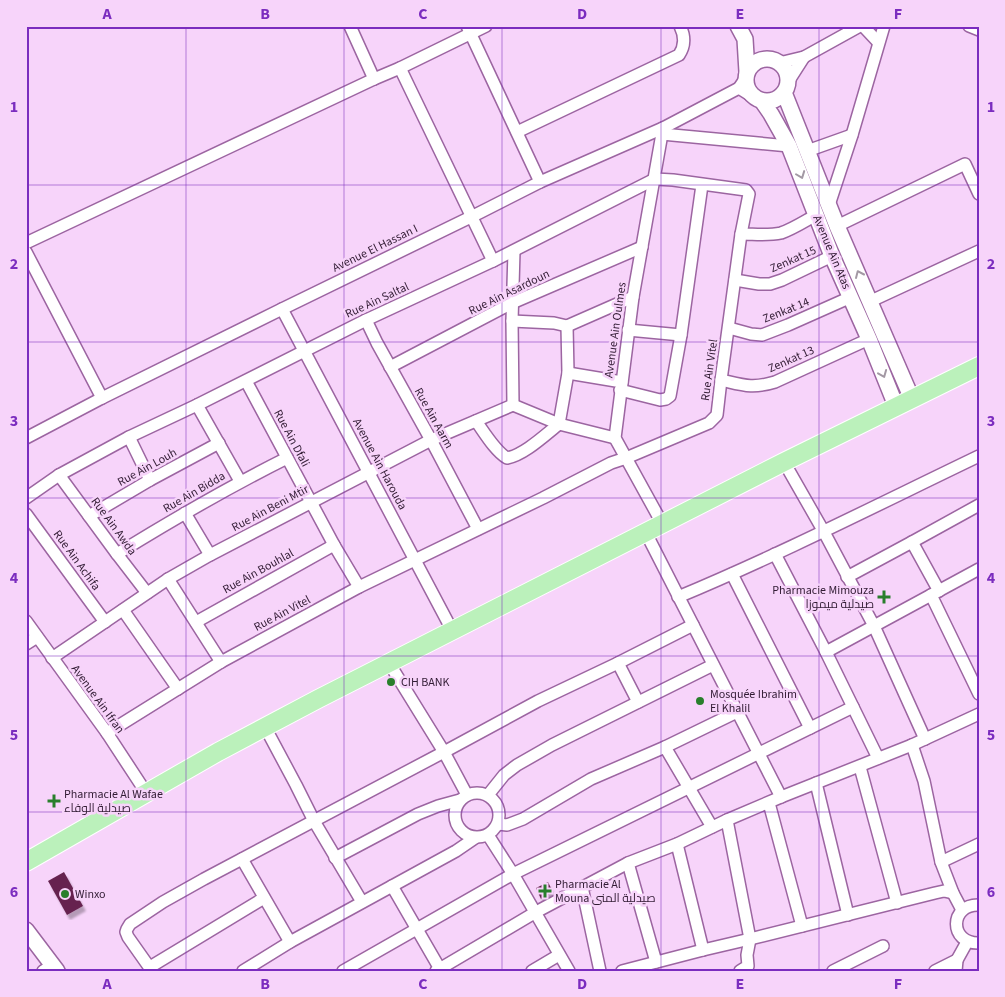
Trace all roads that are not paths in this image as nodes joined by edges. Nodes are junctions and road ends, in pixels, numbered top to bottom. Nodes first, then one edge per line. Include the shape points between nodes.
1 (350, 26) edge
2 (486, 26) edge
3 (680, 26) edge
4 (862, 26) edge
5 (884, 26) edge
6 (969, 26) edge
7 (469, 30) edge
8 (979, 30) edge
9 (741, 33) edge
10 (878, 42) junction
11 (804, 57) junction
12 (776, 61) junction
13 (400, 68) junction
14 (374, 79) junction
15 (744, 80) junction
16 (785, 89) junction
17 (758, 100) junction
18 (662, 131) junction
19 (517, 132) junction
20 (852, 135) junction
21 (789, 146) junction
22 (807, 151) junction
23 (655, 179) junction
24 (540, 182) junction
25 (702, 184) junction
26 (979, 194) edge
27 (829, 205) junction
28 (816, 215) junction
29 (471, 217) junction
30 (838, 226) junction
31 (741, 234) junction
32 (26, 242) edge
33 (642, 247) junction
34 (514, 251) junction
35 (979, 251) edge
36 (26, 252) edge
37 (832, 256) junction
38 (493, 261) junction
39 (735, 280) junction
40 (633, 296) junction
41 (850, 297) junction
42 (871, 301) junction
43 (512, 303) junction
44 (282, 309) junction
45 (366, 320) junction
46 (512, 320) junction
47 (568, 326) junction
48 (729, 328) junction
49 (628, 330) junction
50 (681, 335) junction
51 (869, 339) junction
52 (305, 351) junction
53 (979, 366) edge
54 (390, 367) junction
55 (568, 374) junction
56 (246, 380) junction
57 (721, 380) junction
58 (621, 386) junction
59 (102, 398) junction
60 (904, 403) junction
61 (197, 405) junction
62 (512, 405) junction
63 (476, 420) junction
64 (559, 424) junction
65 (129, 437) junction
66 (26, 438) edge
67 (615, 438) junction
68 (431, 440) junction
69 (219, 443) junction
70 (287, 458) junction
71 (626, 458) junction
72 (978, 459) edge
73 (784, 462) junction
74 (369, 472) junction
75 (59, 475) junction
76 (150, 480) junction
77 (240, 481) junction
78 (26, 498) edge
79 (311, 502) junction
80 (979, 505) edge
81 (185, 513) junction
82 (26, 514) edge
83 (89, 516) junction
84 (663, 525) junction
85 (478, 529) junction
86 (646, 532) junction
87 (824, 532) junction
88 (912, 542) junction
89 (334, 545) junction
90 (117, 554) junction
91 (776, 554) junction
92 (210, 555) junction
93 (416, 560) junction
94 (979, 569) edge
95 (732, 574) junction
96 (848, 577) junction
97 (168, 579) junction
98 (359, 586) junction
99 (147, 593) junction
100 (935, 593) junction
101 (678, 596) junction
102 (123, 610) junction
103 (26, 622) edge
104 (105, 622) junction
105 (196, 622) junction
106 (693, 625) junction
107 (874, 626) junction
108 (453, 632) junction
109 (37, 637) junction
110 (26, 644) edge
111 (826, 652) junction
112 (52, 658) junction
113 (221, 662) junction
114 (389, 663) junction
115 (618, 663) junction
116 (713, 665) junction
117 (178, 689) junction
118 (979, 694) edge
119 (638, 702) junction
120 (853, 707) junction
121 (738, 712) junction
122 (979, 714) edge
123 (265, 727) junction
124 (810, 728) junction
125 (106, 733) junction
126 (925, 739) junction
127 (912, 746) junction
128 (665, 747) junction
129 (444, 752) junction
130 (759, 754) junction
131 (878, 758) junction
132 (860, 767) junction
133 (816, 783) junction
134 (688, 788) junction
135 (147, 794) junction
136 (488, 795) junction
137 (464, 797) junction
138 (781, 797) junction
139 (769, 803) junction
140 (727, 820) junction
141 (314, 821) junction
142 (498, 824) junction
143 (712, 827) junction
144 (488, 835) junction
145 (475, 838) junction
146 (676, 844) junction
147 (979, 844) edge
148 (335, 858) junction
149 (242, 859) junction
150 (26, 862) edge
151 (941, 862) junction
152 (628, 863) junction
153 (513, 874) junction
154 (392, 886) junction
155 (582, 888) junction
156 (953, 893) junction
157 (264, 898) junction
158 (362, 902) junction
159 (896, 903) junction
160 (979, 905) edge
161 (962, 910) junction
162 (536, 912) junction
163 (848, 915) junction
164 (802, 926) junction
165 (416, 929) junction
166 (26, 930) edge
167 (750, 940) junction
168 (290, 942) junction
169 (967, 942) junction
170 (979, 943) edge
171 (883, 946) dead end
172 (704, 950) junction
173 (560, 955) junction
174 (656, 962) junction
175 (957, 965) edge
176 (51, 969) edge
177 (151, 969) edge
178 (746, 969) edge
179 (438, 970) edge
180 (243, 971) edge
181 (343, 971) edge
182 (532, 971) edge
183 (569, 971) edge
184 (600, 971) edge
185 (622, 971) edge
186 (833, 971) edge
187 (935, 971) edge

1 - 14 street
2 - 7 street
3 - 19 street via 684,42 679,55
4 - 10 street
4 - 11 street
5 - 10 street
6 - 8 street
7 - 13 street
7 - 19 street
9 - 12 street
9 - 15 street
10 - 20 street
11 - 12 street
11 - 16 street
12 - 15 street via 760,60
12 - 16 street via 786,71
13 - 14 street
13 - 29 street
14 - 32 street
15 - 17 street via 750,93
15 - 18 street, Avenue El Hassan I
16 - 17 street via 776,100
16 - 22 street, Avenue Ain Atas
17 - 21 street, Avenue Ain Atas
18 - 21 street
18 - 23 street, Avenue Ain Oulmes
18 - 24 street, Avenue El Hassan I
19 - 24 street
20 - 22 street
20 - 27 street
21 -> 28 street, Avenue Ain Atas
22 - 27 street, Avenue Ain Atas
23 - 25 street
23 - 33 street, Avenue Ain Oulmes
23 - 34 street, Rue Ain Saltal
24 - 29 street, Avenue El Hassan I
25 - 31 street, Rue Ain Vitel via 746,190 750,196
25 - 50 street
26 - 30 street via 965,164
27 - 30 street, Avenue Ain Atas
28 - 31 street via 780,233
28 - 37 street, Avenue Ain Atas
29 - 38 street
29 - 44 street, Avenue El Hassan I
42 -> 30 street, Avenue Ain Atas
31 - 39 street, Rue Ain Vitel
33 - 40 street, Avenue Ain Oulmes
33 - 43 street, Rue Ain Asardoun
34 - 38 street, Rue Ain Saltal
34 - 43 street
35 - 42 street
36 - 59 street
37 - 39 street, Zenkat 15 via 770,284
37 - 41 street, Avenue Ain Atas
38 - 45 street, Rue Ain Saltal
39 - 48 street, Rue Ain Vitel
40 - 47 street
40 - 49 street, Avenue Ain Oulmes
41 - 48 street, Zenkat 14 via 762,335
41 - 51 street, Avenue Ain Atas
42 - 60 street, Avenue Ain Atas
43 - 46 street
43 - 54 street, Rue Ain Asardoun
44 - 52 street, Avenue Ain Harouda
44 - 59 street, Avenue El Hassan I
45 - 52 street, Rue Ain Saltal
45 - 54 street, Rue Ain Aarm
46 - 47 street
46 - 62 street
47 - 55 street
48 - 57 street, Rue Ain Vitel
49 - 50 street
49 - 58 street, Avenue Ain Oulmes
50 - 58 street via 672,392 668,398 660,400
51 - 57 street, Zenkat 13 via 763,386 751,387
51 -> 60 street, Avenue Ain Atas
52 - 56 street, Rue Ain Saltal
52 - 74 street, Avenue Ain Harouda
53 - 60 main road
54 - 68 street, Rue Ain Aarm
55 - 58 street
55 - 64 street
56 - 61 street, Rue Ain Saltal
56 - 70 street, Rue Ain Dfali
57 - 71 street, Rue Ain Vitel via 715,419
58 - 67 street, Avenue Ain Oulmes
59 - 66 street, Avenue El Hassan I
60 - 73 main road
61 - 65 street, Rue Ain Saltal
61 - 69 street
62 - 63 street, Rue Ain Beni Mtir
62 - 64 street
63 - 64 street via 507,458 524,450
63 - 68 street, Rue Ain Beni Mtir
64 - 67 street
65 - 75 street, Rue Ain Saltal
65 - 76 street
67 - 71 street
68 - 74 street, Rue Ain Beni Mtir
68 - 85 street, Rue Ain Aarm
69 - 76 street, Rue Ain Louh
69 - 77 street
70 - 77 street, Rue Ain Bidda
70 - 79 street, Rue Ain Dfali
71 - 84 street
71 - 85 street, Rue Ain Vitel via 599,468
72 - 87 street
73 - 84 main road
73 - 87 street
74 - 79 street, Rue Ain Beni Mtir
74 - 93 street, Avenue Ain Harouda
75 - 78 street, Rue Ain Saltal
75 - 83 street, Rue Ain Awda
76 - 83 street, Rue Ain Louh
77 - 81 street, Rue Ain Bidda
79 - 89 street, Rue Ain Dfali
79 - 92 street, Rue Ain Beni Mtir
80 - 88 street
81 - 90 street, Rue Ain Bidda
81 - 92 street
82 - 104 street, Rue Ain Achifa
83 - 90 street, Rue Ain Awda
84 - 86 main road
85 - 93 street, Rue Ain Vitel
86 - 101 street
86 - 108 main road
87 - 91 street
87 - 96 street
88 - 96 street
88 - 100 street
89 - 98 street, Rue Ain Dfali
89 - 105 street, Rue Ain Bouhlal
90 - 99 street, Rue Ain Awda
91 - 95 street
91 - 111 street
92 - 97 street, Rue Ain Beni Mtir
93 - 98 street, Rue Ain Vitel
93 - 108 street, Avenue Ain Harouda
94 - 100 street
95 - 101 street
95 - 124 street
96 - 107 street
97 - 99 street, Rue Ain Beni Mtir
97 - 105 street
98 - 113 street, Rue Ain Vitel
99 - 102 street, Rue Ain Beni Mtir
100 - 107 street
100 - 118 street
101 - 106 street
102 - 104 street, Rue Ain Beni Mtir
102 - 117 street
103 - 109 street, Avenue Ain Ifran
104 - 112 street, Rue Ain Beni Mtir
105 - 113 street
106 - 115 street
106 - 116 street
107 - 111 street
107 - 126 street
108 - 114 main road
109 - 110 street
109 - 112 street, Avenue Ain Ifran
111 - 120 street
112 - 125 street, Avenue Ain Ifran
113 - 117 street, Rue Ain Vitel
114 - 123 main road
114 - 129 street
115 - 119 street
115 - 129 street via 538,701
116 - 119 street
116 - 121 street
117 - 125 street, Rue Ain Vitel
119 - 136 street via 517,765
120 - 124 street
120 - 131 street
121 - 128 street
121 - 130 street
122 - 126 street
123 - 135 main road
123 - 141 street
124 - 130 street
125 - 135 street, Avenue Ain Ifran
126 - 127 street
127 - 131 street
127 - 151 street via 924,781
128 - 134 street
128 - 142 street via 591,779 523,818
129 - 137 street
129 - 141 street
130 - 134 street
130 - 138 street
131 - 132 street
132 - 133 street
132 - 159 street
133 - 138 street
133 - 163 street
134 - 143 street
134 - 153 street
135 - 150 main road
136 - 137 street via 478,792
136 - 142 street via 496,802
137 - 145 street via 455,808 454,819 458,828
137 - 148 street via 418,814
138 - 139 street
139 - 140 street
139 - 164 street
140 - 143 street
140 - 167 street
141 - 148 street
141 - 149 street
142 - 144 street
143 - 146 street
144 - 145 street
144 - 153 street
145 - 154 street
146 - 152 street
146 - 172 street
147 - 151 street
148 - 158 street
149 - 157 street
149 - 177 street via 130,924 126,932
151 - 156 street
152 - 155 street
152 - 174 street
153 - 162 street
153 - 165 street
154 - 158 street
154 - 165 street
155 - 162 street
155 - 184 street
156 - 159 street via 944,891
156 - 161 street
157 - 168 street
157 - 177 street
158 - 168 street
159 - 163 street
160 - 161 street
161 - 169 street via 956,927
162 - 173 street
162 - 179 street
163 - 164 street
164 - 167 street
165 - 179 street
165 - 181 street
166 - 176 street
167 - 172 street
167 - 178 street
168 - 180 street
169 - 170 street
169 - 175 street
171 - 186 street
172 - 174 street
173 - 182 street
173 - 183 street
174 - 185 street
175 - 187 street

